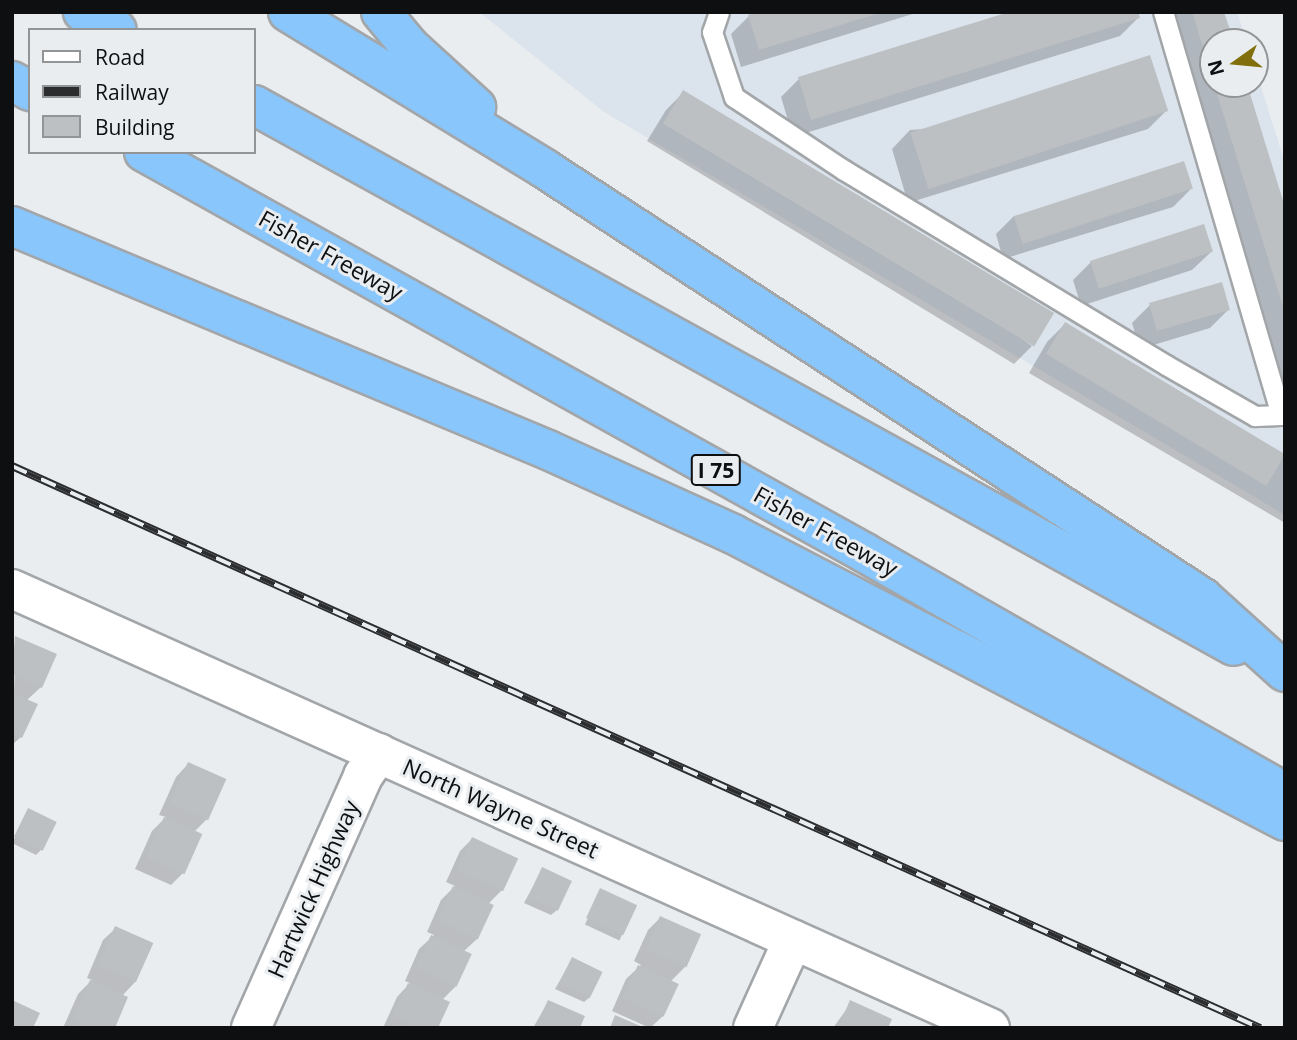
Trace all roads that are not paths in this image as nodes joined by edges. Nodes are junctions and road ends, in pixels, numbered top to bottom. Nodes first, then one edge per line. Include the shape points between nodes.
1 (83, 12) edge
2 (288, 12) edge
3 (381, 12) edge
4 (719, 12) edge
5 (1163, 12) edge
6 (113, 28) edge
7 (12, 81) edge
8 (28, 90) edge
9 (256, 106) edge
10 (148, 154) edge
11 (545, 169) junction
12 (12, 226) edge
13 (12, 589) edge
14 (1285, 674) edge
15 (379, 753) junction
16 (1285, 793) edge
17 (1285, 821) edge
18 (793, 940) junction
19 (251, 1028) edge
20 (753, 1028) edge
21 (990, 1028) edge

1 - 6 highway
2 - 11 highway
3 - 11 highway via 409,46
4 - 5 lane via 712,32 734,97 845,170 1166,365 1255,416 1281,415
7 - 8 highway
9 - 14 highway
10 - 16 highway, Fisher Freeway / I 75 via 865,553
11 - 14 highway via 1203,597
12 - 17 highway via 548,450 733,534
13 - 15 street, North Wayne Street
15 - 18 street, North Wayne Street
15 - 19 street, Hartwick Highway via 363,776
18 - 20 street
18 - 21 street, North Wayne Street

